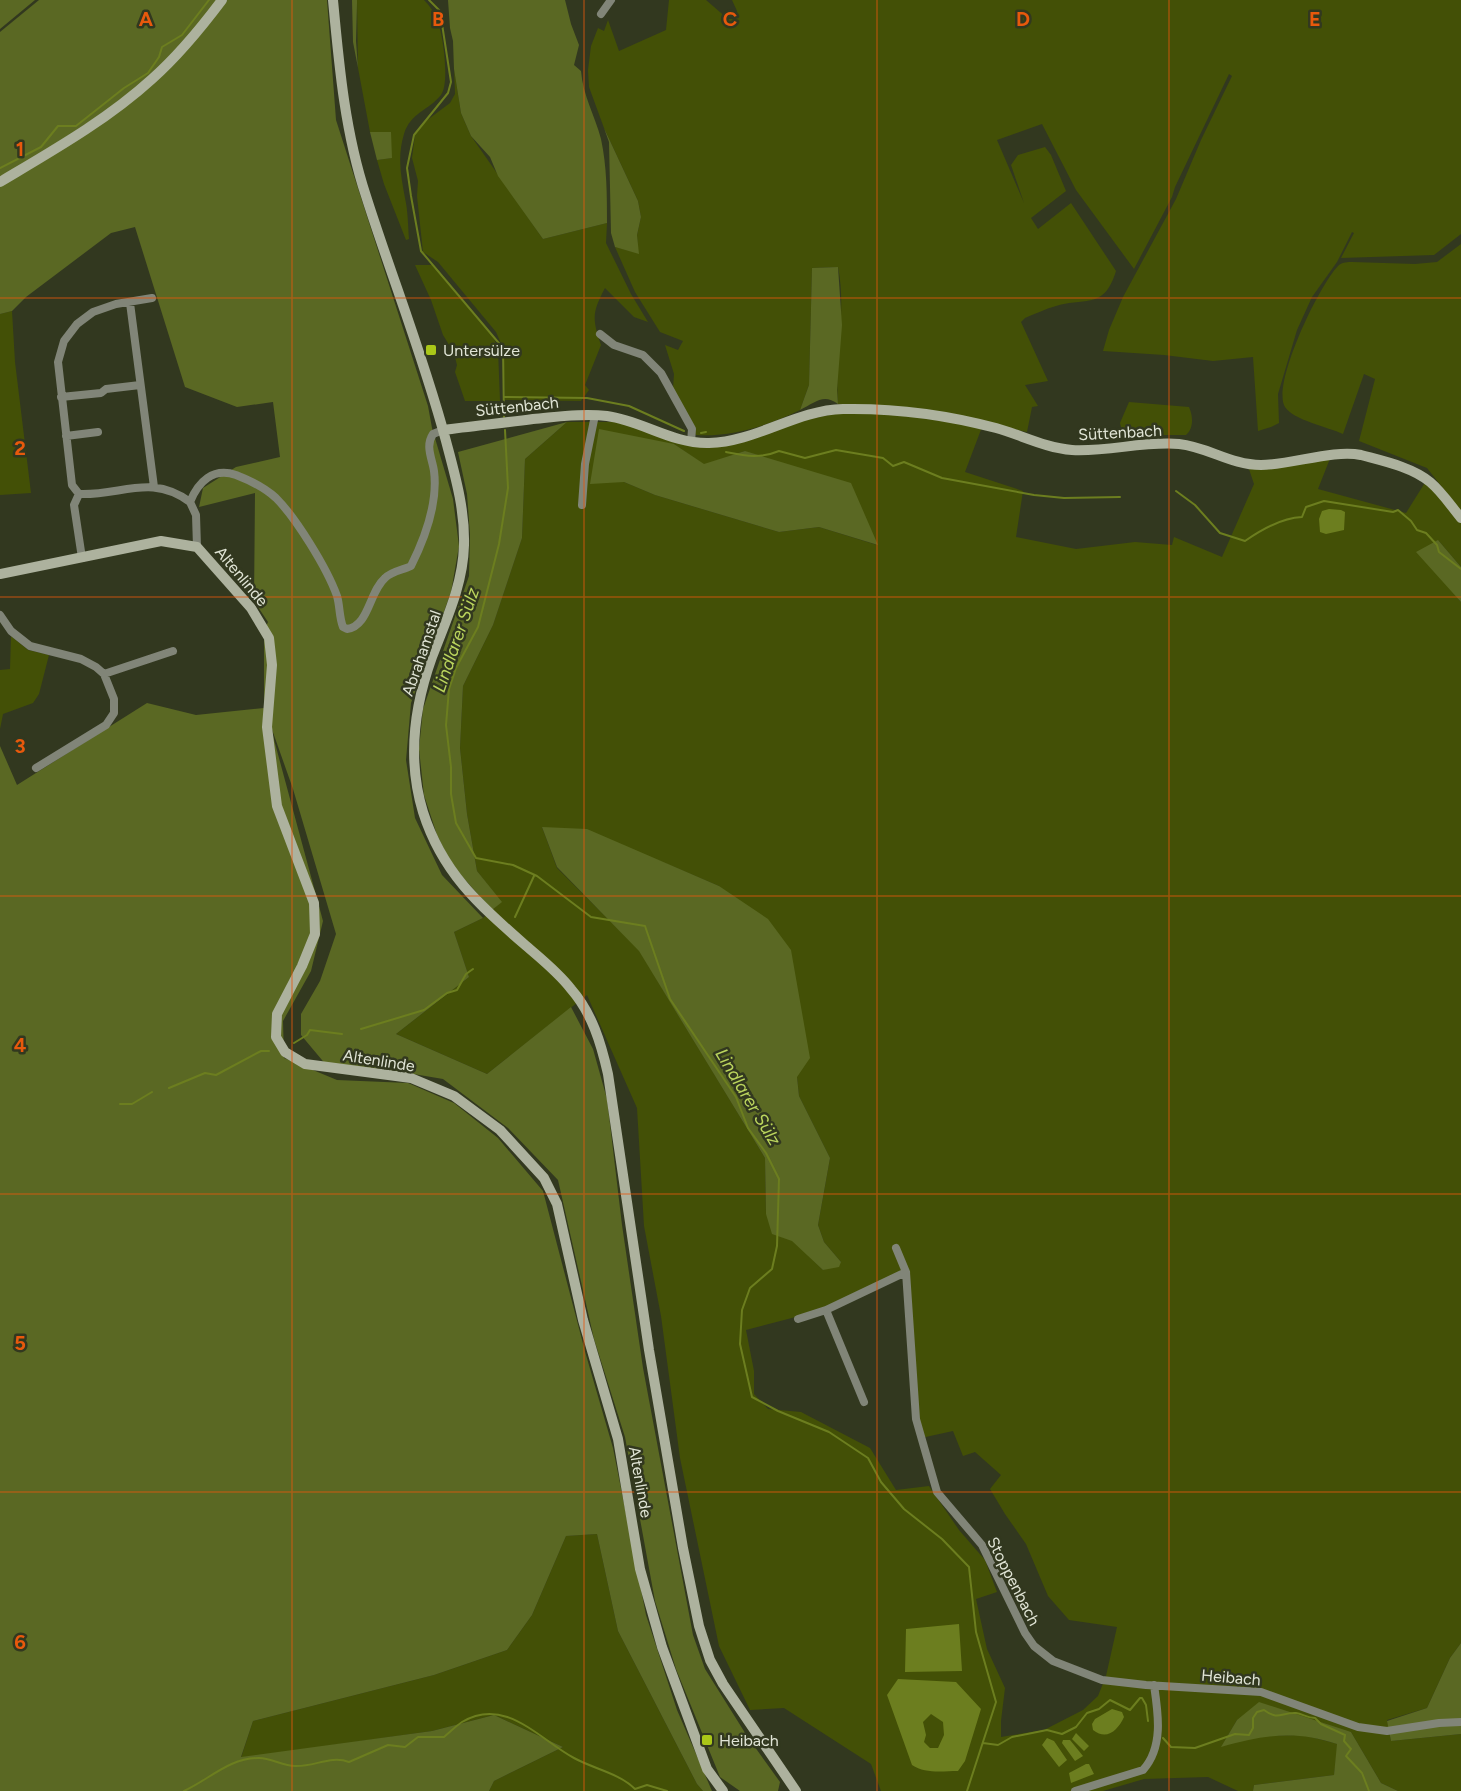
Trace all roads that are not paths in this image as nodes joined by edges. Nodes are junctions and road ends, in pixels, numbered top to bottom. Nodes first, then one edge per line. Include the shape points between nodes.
1 (222, 0) edge
2 (333, 0) edge
3 (611, 0) edge
4 (601, 14) dead end
5 (0, 182) edge
6 (152, 298) dead end
7 (130, 303) junction
8 (600, 334) dead end
9 (140, 385) junction
10 (61, 397) junction
11 (595, 415) junction
12 (443, 430) junction
13 (98, 432) dead end
14 (66, 436) junction
15 (691, 442) junction
16 (154, 487) junction
17 (79, 494) junction
18 (190, 502) junction
19 (582, 505) dead end
20 (1461, 518) edge
21 (197, 547) junction
22 (82, 558) junction
23 (0, 574) edge
24 (0, 615) edge
25 (173, 651) dead end
26 (104, 674) junction
27 (36, 768) dead end
28 (896, 1248) dead end
29 (906, 1272) junction
30 (826, 1310) junction
31 (798, 1319) dead end
32 (864, 1402) dead end
33 (1154, 1685) junction
34 (1461, 1722) edge
35 (723, 1791) edge
36 (796, 1791) edge
37 (1075, 1791) edge

1 - 5 street via 183,49 135,94
2 - 12 street, Abrahamstal via 356,160
3 - 4 street
6 - 7 street
7 - 9 street
7 - 10 street via 93,312 76,324 64,341 58,362
8 - 15 street via 614,345 643,355 661,374 692,429
9 - 10 street
9 - 16 street
10 - 14 street
11 - 12 street, Süttenbach
11 - 15 street, Süttenbach via 629,421
11 - 19 street
12 - 18 street via 433,434 429,443 434,490 417,556 411,566 384,578 360,625 353,629 344,627 329,580 293,519 274,496 224,472 201,481
12 - 36 street, Abrahamstal via 462,508 464,544 459,584 417,710 414,760 423,813 443,859 461,884 572,989 602,1044 652,1372 699,1626 723,1684
13 - 14 street
14 - 17 street via 72,484
15 - 20 street, Süttenbach via 732,440 818,412 858,409 952,419 1070,450 1180,444 1259,465 1352,453 1422,477
16 - 17 street
16 - 18 street via 175,492
17 - 22 street via 74,505
18 - 21 street via 196,514
21 - 22 street, Altenlinde via 161,541
21 - 35 street, Altenlinde via 251,608 269,638 272,665 267,727 277,806 314,903 315,934 277,1014 276,1037 285,1052 305,1064 411,1078 454,1096 500,1130 544,1178 557,1204 583,1320 618,1439 640,1569 662,1647 707,1769
22 - 23 street, Altenlinde
24 - 26 street via 11,631 30,646 81,659
25 - 26 street
26 - 27 street via 114,699 111,719
28 - 29 street, Stoppenbach
29 - 30 street
29 - 33 street, Stoppenbach via 916,1419 937,1492 982,1545 1024,1634 1034,1646 1053,1661 1102,1680
30 - 31 street
30 - 32 street
33 - 34 street, Heibach via 1262,1692 1358,1727 1387,1731
33 - 37 street via 1159,1719 1149,1764 1143,1770

